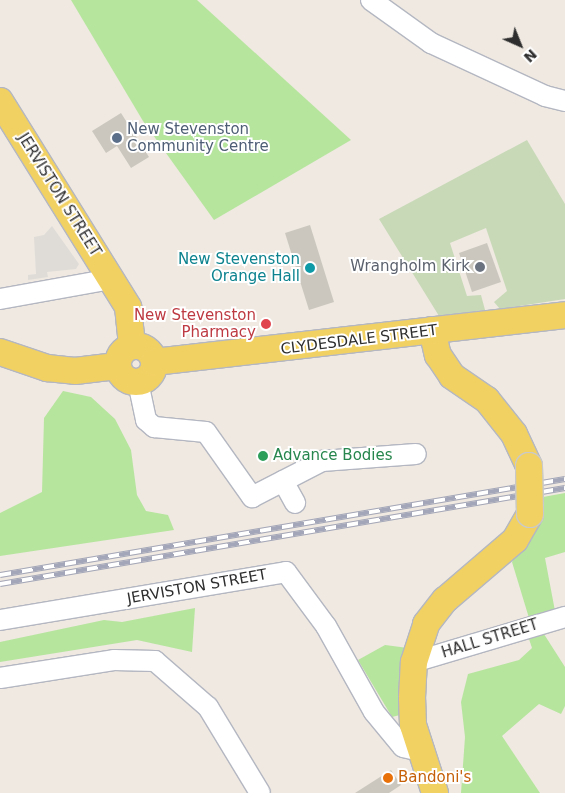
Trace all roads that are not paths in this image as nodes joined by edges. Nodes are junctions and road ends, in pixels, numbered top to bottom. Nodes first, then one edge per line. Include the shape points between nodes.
1 (371, 0) edge
2 (565, 101) edge
3 (0, 102) edge
4 (111, 279) junction
5 (0, 299) edge
6 (565, 315) edge
7 (432, 330) junction
8 (0, 352) edge
9 (125, 356) junction
10 (154, 362) junction
11 (138, 382) junction
12 (416, 454) dead end
13 (283, 481) junction
14 (296, 503) dead end
15 (565, 617) edge
16 (0, 620) edge
17 (414, 662) junction
18 (0, 678) edge
19 (420, 751) junction
20 (260, 793) edge
21 (436, 793) edge

1 - 2 street via 431,43 545,96
3 - 4 main road, JERVISTON STREET
4 - 5 street
4 - 9 main road, JERVISTON STREET via 128,307
6 - 7 main road, CLYDESDALE STREET
7 - 10 main road, CLYDESDALE STREET
7 - 17 main road, bridge via 438,355 452,376 487,400 514,434 529,466 530,514 515,540 445,600 426,624
8 - 9 main road via 47,368 76,371
9 - 10 main road via 149,351
9 - 11 main road via 122,377
10 - 11 main road via 148,378
11 - 13 street via 146,420 154,427 206,432 252,497
12 - 13 street via 322,461
13 - 14 street
15 - 17 street, HALL STREET
16 - 19 street, JERVISTON STREET via 286,572 326,626 374,712 403,747
17 - 19 main road via 413,724
18 - 20 street via 114,660 155,661 208,707
19 - 21 main road

